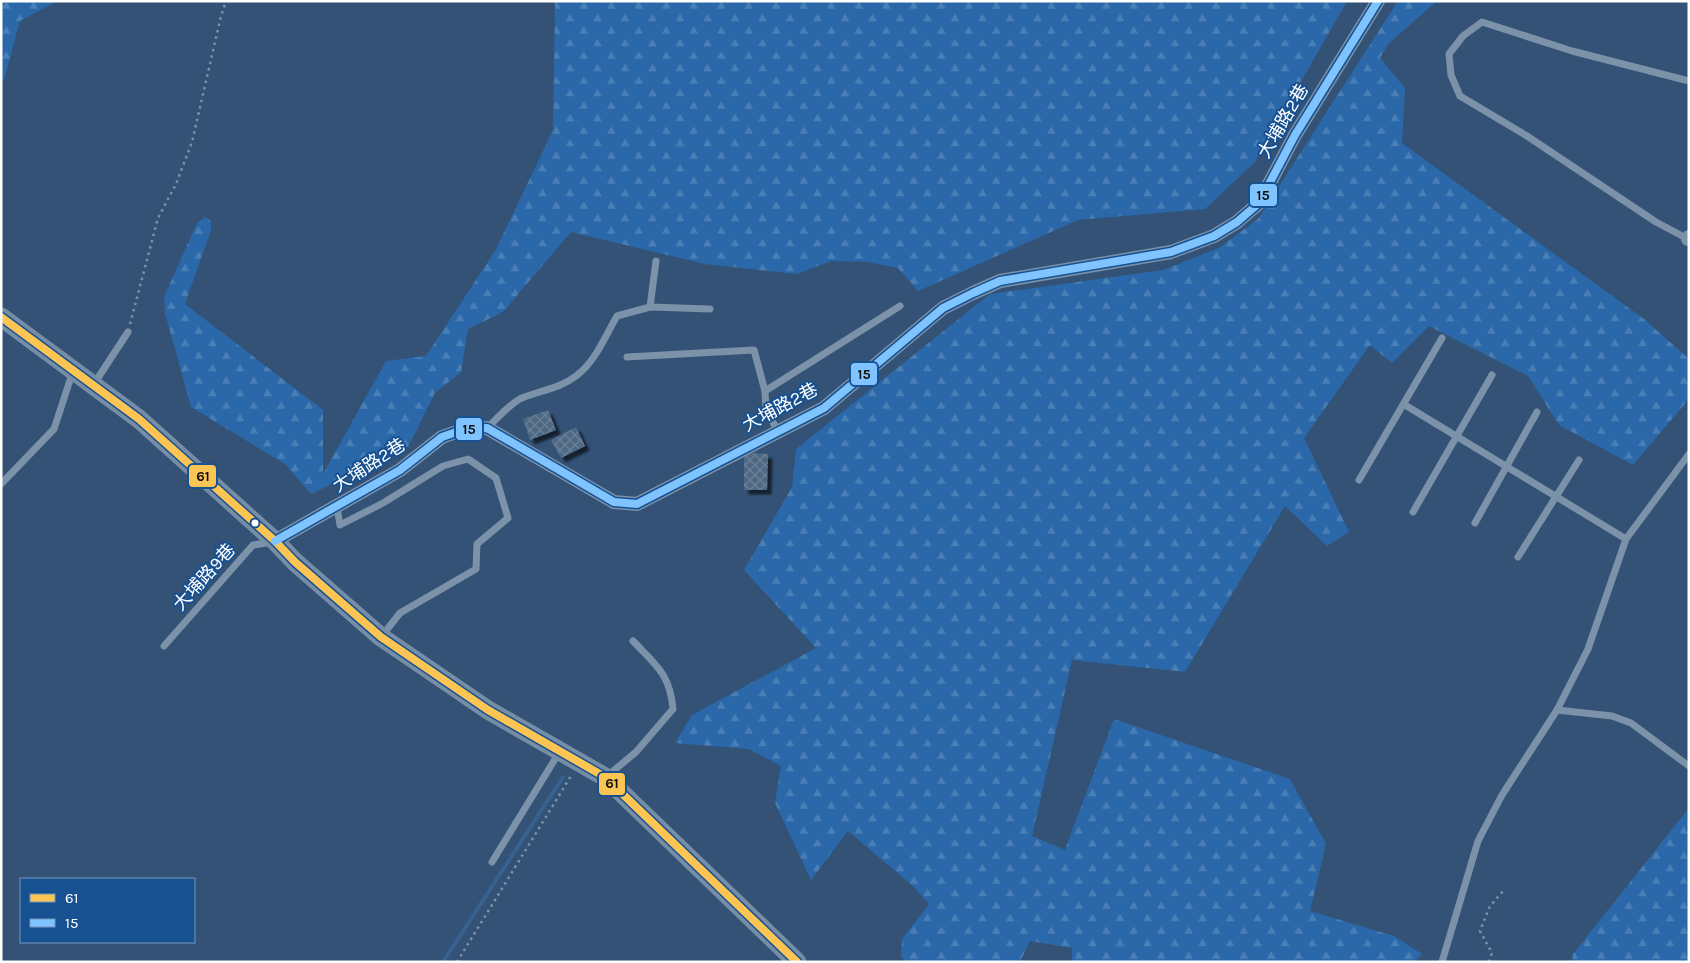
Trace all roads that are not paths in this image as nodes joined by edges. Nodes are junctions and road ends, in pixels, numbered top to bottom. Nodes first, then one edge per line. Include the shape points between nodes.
1 (1378, 1) edge
2 (1689, 81) edge
3 (1688, 238) edge
4 (656, 261) dead end
5 (900, 306) dead end
6 (650, 307) junction
7 (710, 309) dead end
8 (1, 317) edge
9 (128, 332) road end
10 (1442, 338) dead end
11 (627, 358) dead end
12 (74, 371) junction
13 (1492, 375) dead end
14 (93, 385) junction
15 (765, 391) junction
16 (1404, 405) junction
17 (1537, 412) dead end
18 (487, 428) junction
19 (778, 430) junction
20 (1456, 437) junction
21 (1689, 454) edge
22 (1579, 460) dead end
23 (1506, 468) junction
24 (1359, 480) dead end
25 (1, 484) edge
26 (1556, 498) junction
27 (336, 508) junction
28 (1413, 512) dead end
29 (1476, 523) dead end
30 (1626, 539) junction
31 (275, 541) junction
32 (1518, 557) dead end
33 (381, 637) junction
34 (633, 641) dead end
35 (164, 646) dead end
36 (1557, 710) junction
37 (560, 751) junction
38 (1689, 766) edge
39 (606, 777) junction
40 (492, 862) dead end
41 (797, 962) edge
42 (1442, 962) edge

1 - 19 street, 大埔路2巷 via 1295,135 1259,203 1237,222 1214,236 1171,252 1000,281 973,292 943,308 824,408
2 - 3 lane via 1572,51 1482,22 1462,36 1449,54 1451,75 1460,96 1527,136 1656,222
4 - 6 lane
5 - 15 lane
6 - 7 lane
6 - 18 lane via 617,316 597,355 576,376 558,388 521,398
8 - 12 main road
9 - 14 lane
10 - 16 lane
11 - 15 lane via 754,350
12 - 14 main road
12 - 25 lane via 54,429
13 - 20 lane
14 - 31 main road via 139,419
15 - 19 lane via 766,412
16 - 20 lane
16 - 24 lane
17 - 23 lane
18 - 19 street, 大埔路2巷 via 614,502 636,504
18 - 27 street, 大埔路2巷 via 462,430 442,437 400,470
20 - 23 lane
20 - 28 lane
21 - 30 lane
22 - 26 lane
23 - 26 lane
23 - 29 lane
26 - 30 lane
26 - 32 lane
27 - 31 street, 大埔路2巷
27 - 33 lane via 340,525 443,466 468,459 496,478 508,518 477,544 476,569 400,613
30 - 36 lane via 1588,649
31 - 33 main road
31 - 35 lane, 大埔路9巷 via 252,545
33 - 37 main road via 488,710
34 - 39 lane via 664,673 673,709 636,752
36 - 38 lane via 1612,716 1631,723
36 - 42 lane via 1502,794 1478,841
37 - 39 main road
37 - 40 lane
39 - 41 main road

